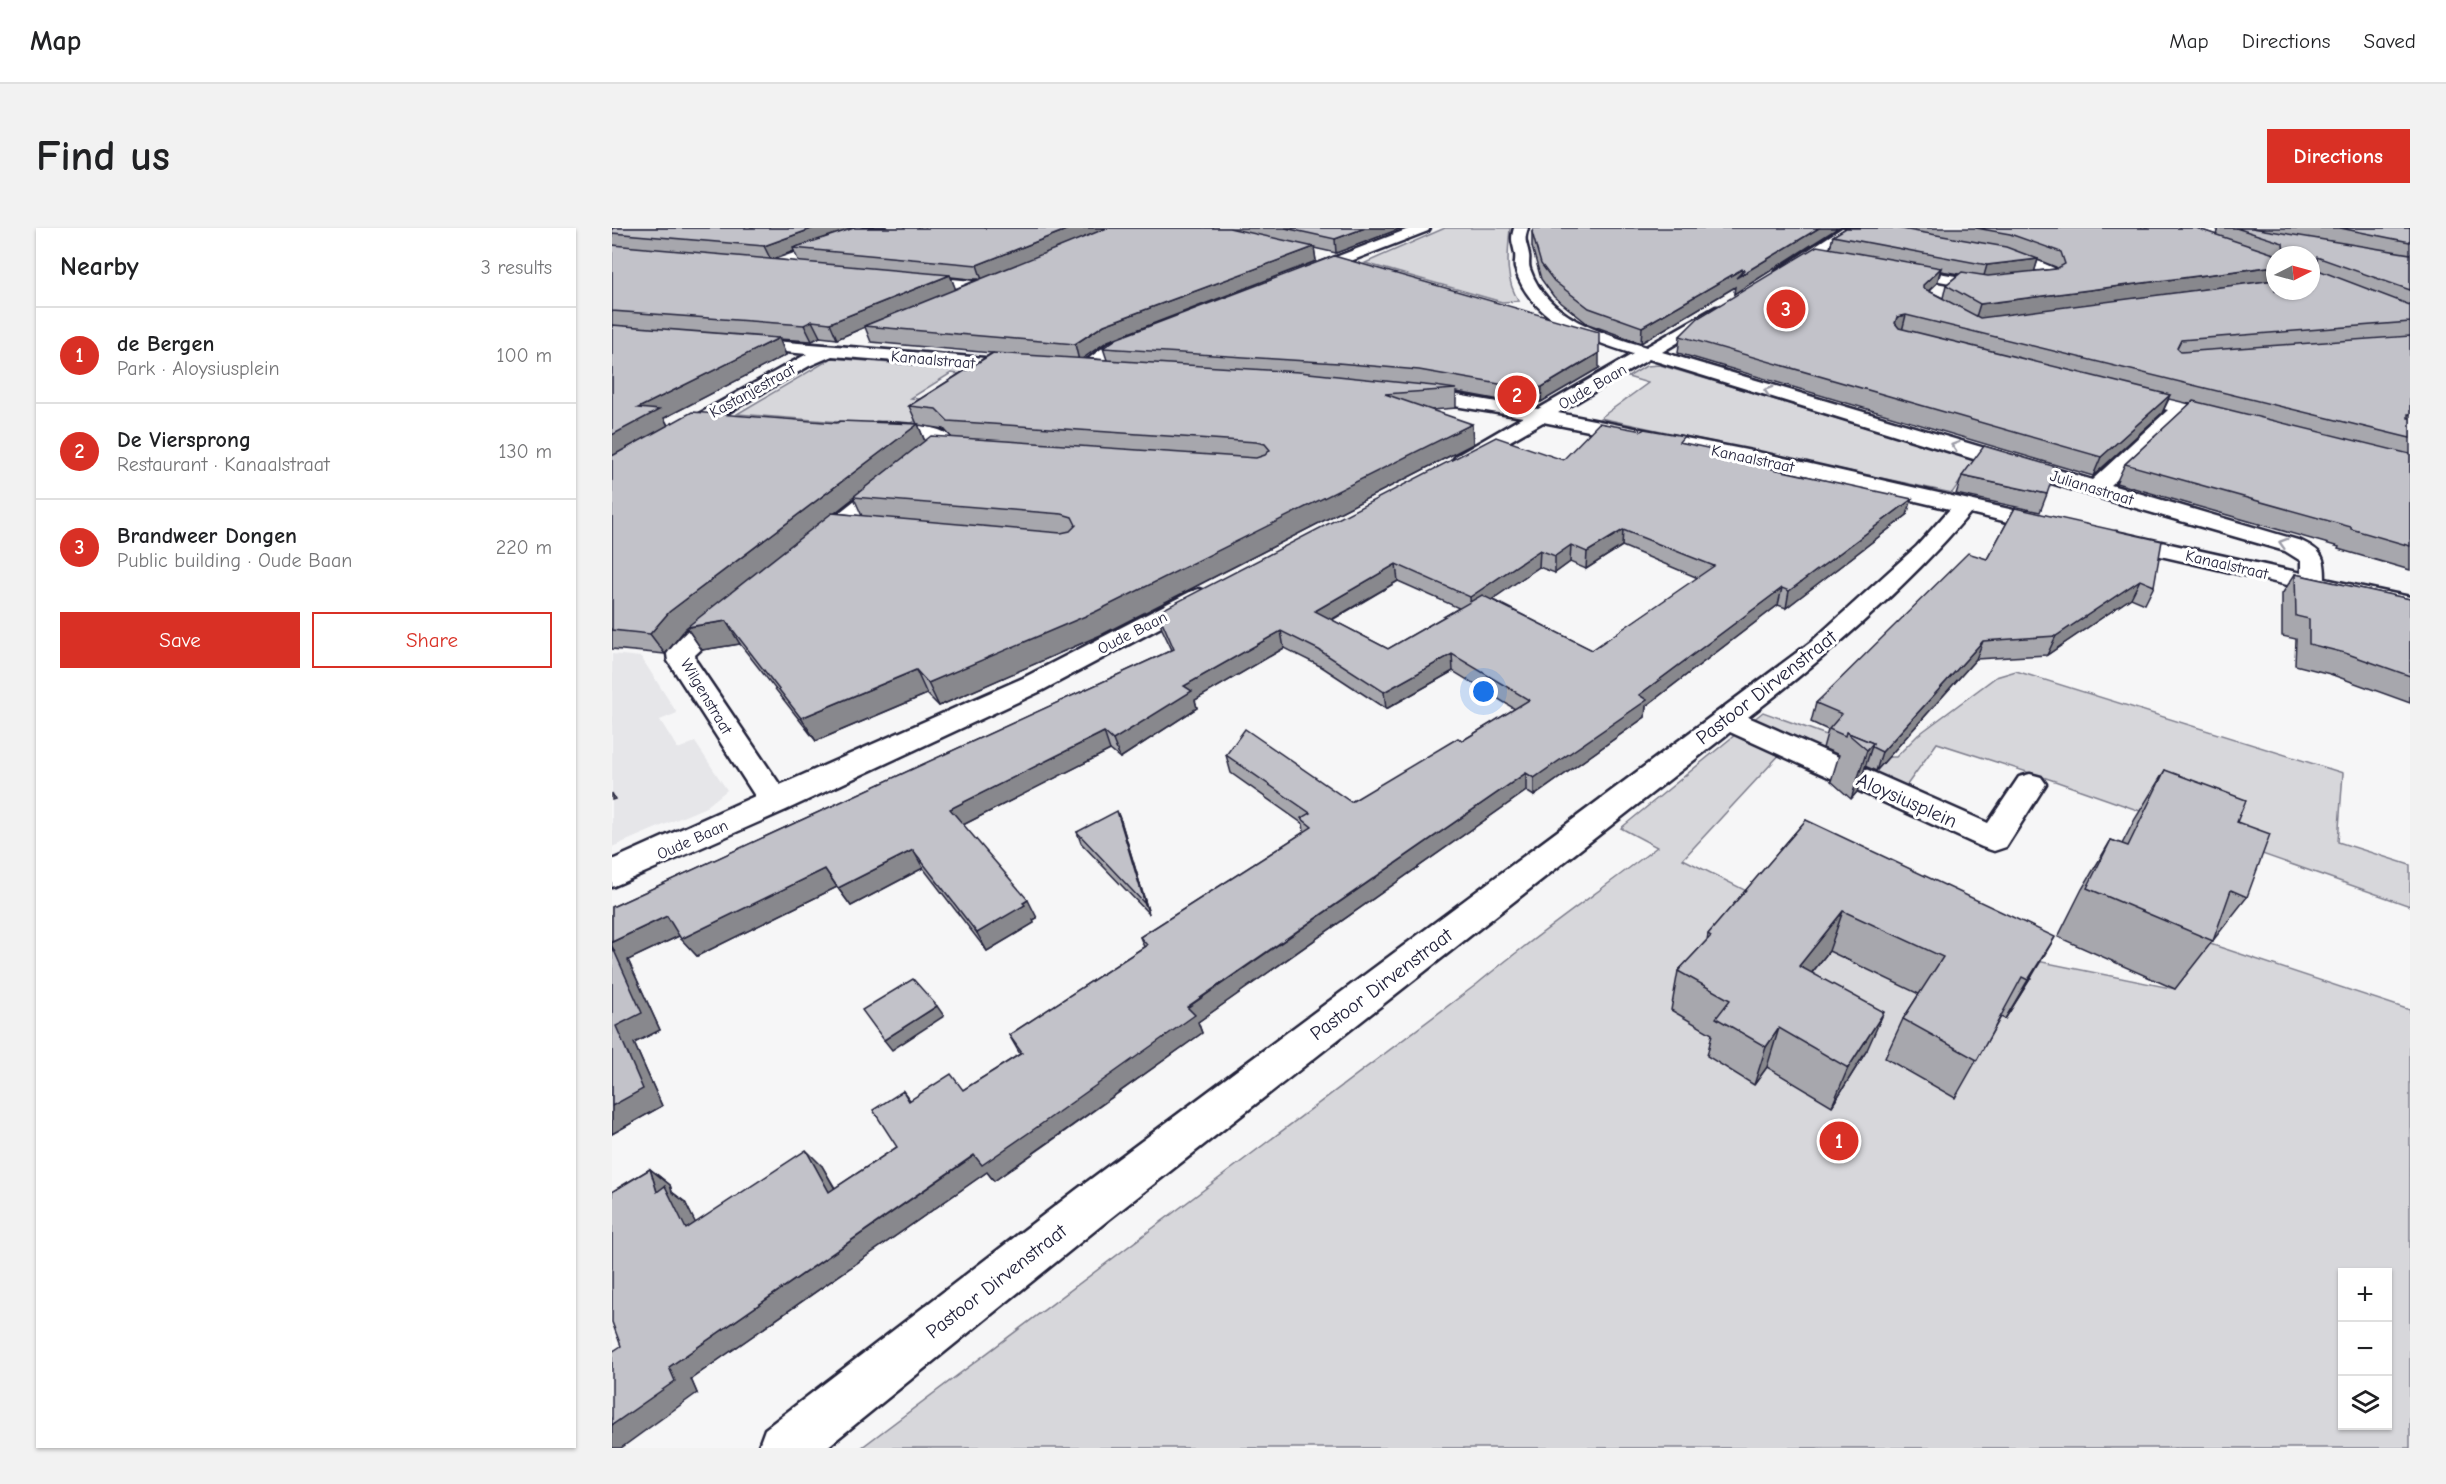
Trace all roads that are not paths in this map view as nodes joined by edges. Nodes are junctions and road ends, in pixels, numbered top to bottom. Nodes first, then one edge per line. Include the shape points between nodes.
1 (878, 228) edge
2 (1423, 228) edge
3 (1521, 228) edge
4 (1851, 228) edge
5 (2201, 228) edge
6 (1884, 234) edge
7 (2272, 240) edge
8 (1983, 250) edge
9 (1314, 253) edge
10 (1810, 253) junction
11 (1833, 257) edge
12 (1339, 261) junction
13 (1877, 265) edge
14 (1363, 269) edge
15 (809, 270) edge
16 (894, 278) edge
17 (1954, 279) junction
18 (1769, 280) edge
19 (1286, 281) edge
20 (1936, 294) edge
21 (953, 300) edge
22 (1733, 303) edge
23 (1543, 305) junction
24 (1525, 306) dead end
25 (1162, 329) edge
26 (866, 337) edge
27 (717, 341) edge
28 (833, 350) junction
29 (1647, 354) junction
30 (1035, 366) edge
31 (1118, 371) edge
32 (2103, 388) edge
33 (1389, 390) edge
34 (2182, 408) junction
35 (1542, 415) junction
36 (705, 417) junction
37 (752, 420) edge
38 (2251, 426) edge
39 (860, 428) edge
40 (1442, 470) edge
41 (612, 471) edge
42 (2095, 489) junction
43 (1965, 506) junction
44 (838, 525) junction
45 (872, 528) edge
46 (801, 554) edge
47 (2313, 583) junction
48 (1225, 584) edge
49 (747, 597) edge
50 (2410, 605) edge
51 (1727, 718) junction
52 (2030, 784) dead end
53 (775, 802) junction
54 (612, 874) edge
55 (784, 1448) edge

1 - 15 street via 761,266
2 - 12 street
3 - 23 street via 1517,240 1522,267
4 - 6 street
4 - 10 street
5 - 7 street
8 - 17 street via 2017,257 2049,271 2051,278 1993,285
9 - 12 street
10 - 11 street
10 - 18 street
12 - 14 street
12 - 19 street
13 - 17 street
16 - 21 street via 989,284
17 - 20 street
22 - 29 street, Oude Baan
23 - 24 street
23 - 29 street, Julianastraat via 1575,327
25 - 31 street via 1115,347 1076,368
26 - 28 street, Kastanjestraat
27 - 28 street, Kanaalstraat
28 - 30 street, Kanaalstraat
28 - 36 street, Kastanjestraat via 803,362
29 - 35 street, Oude Baan
42 -> 29 street, Julianastraat
32 - 34 street
33 - 35 street, Kanaalstraat
34 - 38 street
34 - 42 street
35 - 40 street, Oude Baan
35 - 43 street, Kanaalstraat via 1767,460
36 - 37 street
36 - 41 street, Kastanjestraat
39 - 44 street via 936,435 948,449
47 -> 42 street, Julianastraat via 2313,560 2293,546
43 - 47 street, Kanaalstraat
43 - 51 street, Pastoor Dirvenstraat via 1925,551 1820,648
44 - 45 street
44 - 46 street
47 - 50 street
48 - 53 street, Oude Baan via 1033,684
49 - 53 street, Wilgenstraat via 681,654
51 - 52 street, Aloysiusplein via 1994,839
51 - 55 street, Pastoor Dirvenstraat via 1092,1205
53 - 54 street, Oude Baan

